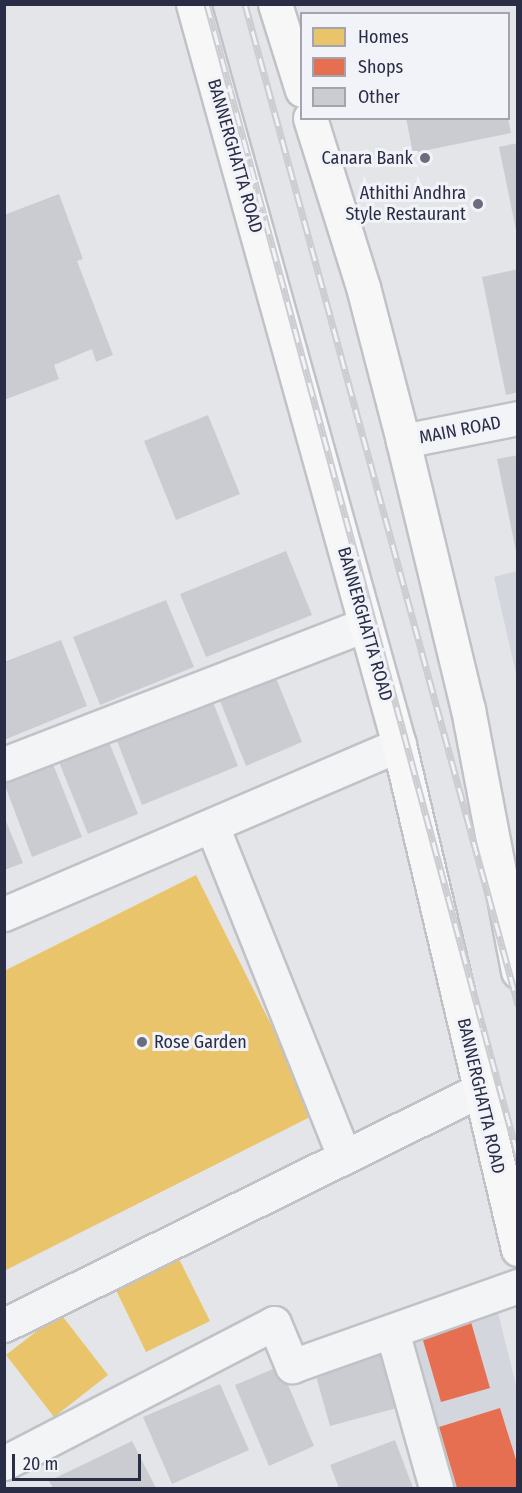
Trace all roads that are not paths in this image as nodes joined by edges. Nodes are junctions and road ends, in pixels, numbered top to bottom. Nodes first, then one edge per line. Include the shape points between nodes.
1 (193, 4) edge
2 (275, 4) edge
3 (300, 84) edge
4 (311, 120) edge
5 (518, 418) edge
6 (403, 441) junction
7 (365, 625) junction
8 (399, 745) junction
9 (4, 764) edge
10 (212, 826) junction
11 (4, 914) edge
12 (518, 971) edge
13 (480, 1090) junction
14 (344, 1156) junction
15 (518, 1249) edge
16 (518, 1286) edge
17 (4, 1325) edge
18 (392, 1331) junction
19 (4, 1463) edge
20 (436, 1488) edge

1 - 7 main road, BANNERGHATTA ROAD
2 - 3 main road
4 - 6 main road via 363,287
5 - 6 street, MAIN ROAD
6 - 12 main road via 470,720
7 - 8 main road, BANNERGHATTA ROAD
7 - 9 street
8 - 10 street
8 - 13 main road, BANNERGHATTA ROAD
10 - 11 street
10 - 14 street
13 - 14 street
13 - 15 main road, BANNERGHATTA ROAD
14 - 17 street
16 - 18 street
18 - 19 street via 292,1366 274,1323
18 - 20 street

